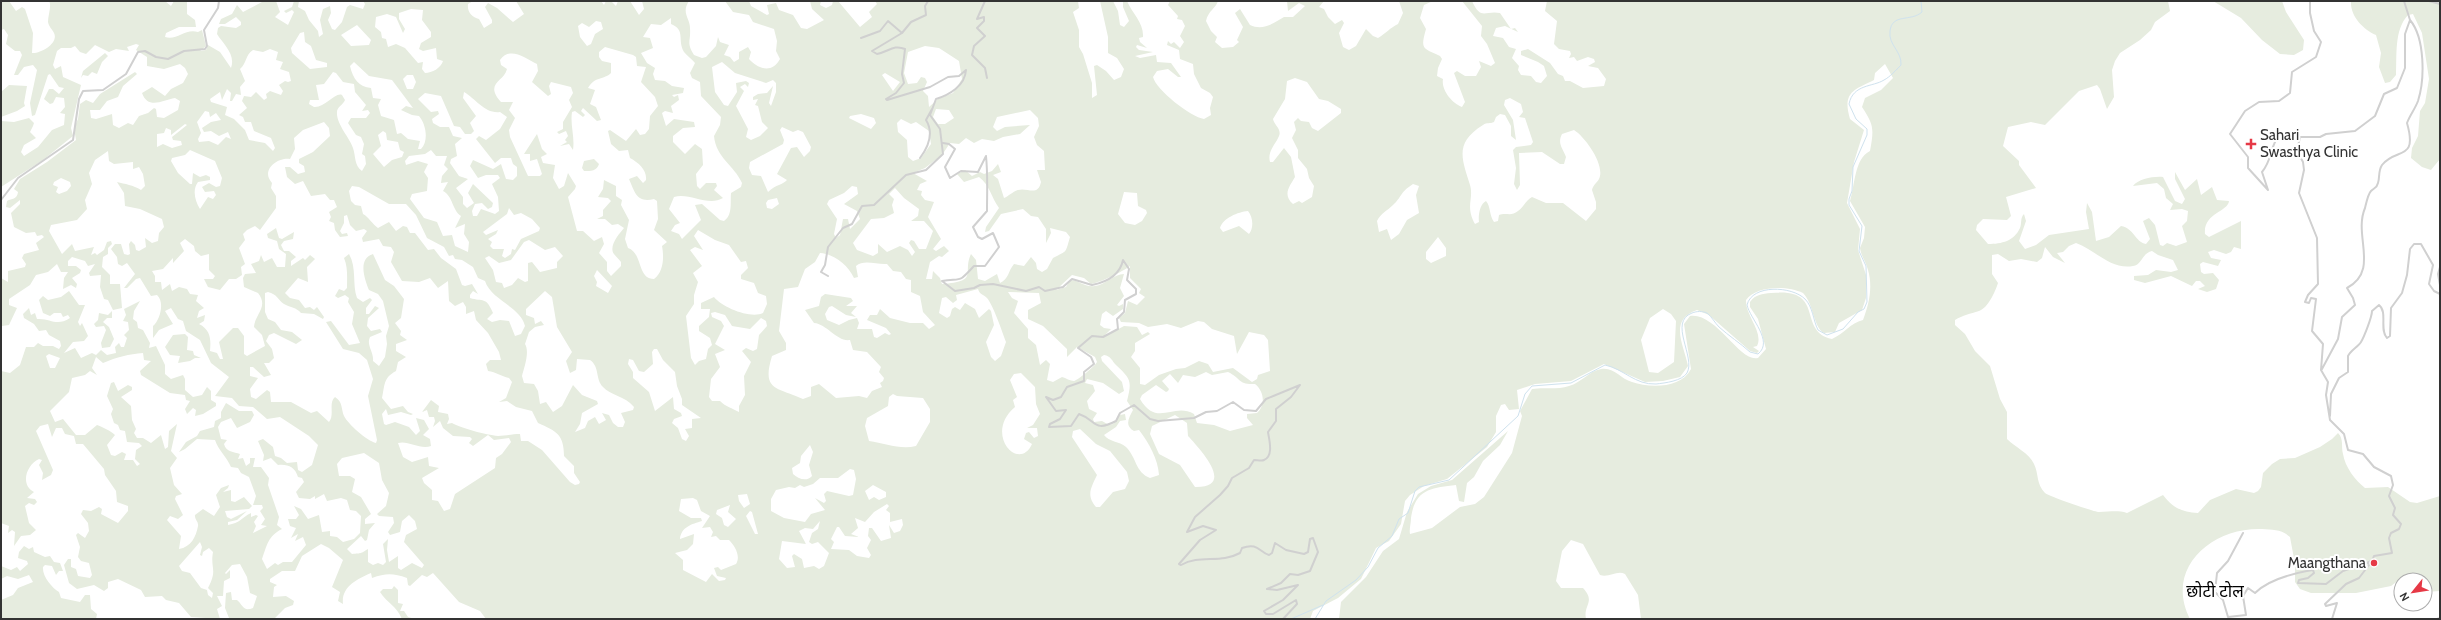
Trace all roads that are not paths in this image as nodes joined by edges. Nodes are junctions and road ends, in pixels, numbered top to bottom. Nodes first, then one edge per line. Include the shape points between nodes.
1 (219, 1) edge
2 (928, 1) edge
3 (984, 1) edge
4 (2310, 1) edge
5 (2404, 1) edge
6 (2430, 1) edge
7 (2440, 4) edge
8 (2410, 20) junction
9 (902, 33) junction
10 (861, 38) dead end
11 (987, 78) dead end
12 (935, 106) junction
13 (2300, 137) junction
14 (943, 143) junction
15 (920, 158) dead end
16 (1, 200) edge
17 (2440, 267) edge
18 (828, 276) dead end
19 (2440, 284) edge
20 (2440, 294) edge
21 (2321, 370) junction
22 (2330, 420) junction
23 (2243, 533) dead end
24 (2372, 562) junction
25 (1284, 619) edge
26 (2332, 619) edge
27 (2395, 619) edge
28 (2398, 619) edge

1 - 16 street via 218,8 204,30 207,46 205,49 184,51 168,59 156,57 145,51 138,52 126,74 103,90 84,91 79,99 73,140 18,178
2 - 9 street via 925,6 926,14 911,22
3 - 11 street via 977,19 984,17 984,21 977,28 985,36 974,46 972,55 985,68
4 - 13 street via 2310,14 2320,44 2314,59 2292,72 2292,92 2279,101 2259,102 2245,111 2230,134 2248,157 2248,168 2268,190 2262,172 2269,163 2272,143 2280,134
5 - 8 street
6 - 7 street
8 - 13 street via 2405,34 2405,68 2397,88 2384,94 2375,116 2355,131 2320,137
8 - 21 street via 2416,29 2424,70 2419,99 2407,123 2410,135 2408,149 2403,155 2386,160 2381,167 2378,185 2369,196 2362,218 2364,271 2347,288 2354,305 2342,317 2338,339
9 - 10 street via 888,21 880,31
9 - 12 street via 872,51 877,54 890,48 901,47 906,50 902,74 904,83 887,100 912,94 966,71 963,81 951,93 936,99
12 - 14 street via 930,115 938,124
12 - 15 street via 926,120 931,129 929,146
13 - 21 street via 2297,151 2304,170 2299,193 2317,238 2318,284 2305,302 2308,303 2311,298 2316,299 2312,331 2323,344
14 - 18 street via 943,154 935,163 926,170 906,175 874,205 862,206 852,224 843,228 828,247 822,272
14 - 25 street via 955,149 945,167 950,178 961,171 978,172 986,156 987,211 973,227 982,239 993,233 999,247 985,266 974,266 964,277 956,281 942,281 955,291 991,284 1026,291 1039,287 1045,291 1063,287 1072,279 1092,285 1116,275 1122,269 1123,260 1129,268 1127,279 1136,289 1136,294 1125,300 1124,312 1117,319 1118,329 1103,337 1092,336 1078,348 1091,357 1094,364 1084,372 1084,381 1067,387 1061,397 1053,400 1046,397 1056,411 1066,410 1063,417 1049,427 1071,426 1079,414 1095,425 1103,426 1116,421 1120,413 1134,405 1156,421 1194,418 1206,412 1217,411 1233,402 1244,410 1256,411 1266,399 1300,385 1291,397 1276,409 1276,422 1268,432 1271,446 1266,458 1254,460 1249,468 1232,478 1220,495 1195,517 1187,532 1203,526 1216,530 1200,540 1179,563 1181,565 1193,559 1213,560 1234,556 1245,547 1259,548 1269,555 1275,543 1286,550 1304,554 1308,552 1310,539 1313,538 1318,552 1310,571 1298,575 1290,574 1281,583 1267,589 1277,590 1298,585 1283,600 1264,612 1273,614 1297,601
17 - 19 street
20 - 22 street via 2429,284 2433,263 2421,244 2414,244 2410,249 2402,293 2391,308 2390,336 2387,338 2384,334 2382,309 2379,305 2372,311 2361,342 2348,356 2348,372 2339,378 2331,394
21 - 22 street via 2328,382 2326,395
22 - 24 street via 2344,434 2348,450 2363,454 2374,467 2391,476 2394,485 2389,496 2395,508 2393,515 2401,524 2389,538 2392,553 2374,556
23 - 24 street via 2228,561 2217,573 2215,592 2223,600 2231,618 2246,615 2243,596 2248,588 2255,593 2275,582 2313,570 2314,573 2299,580 2298,583 2326,584 2343,571
24 - 26 street via 2359,578 2346,584 2325,604 2326,606 2337,603
27 - 28 street

